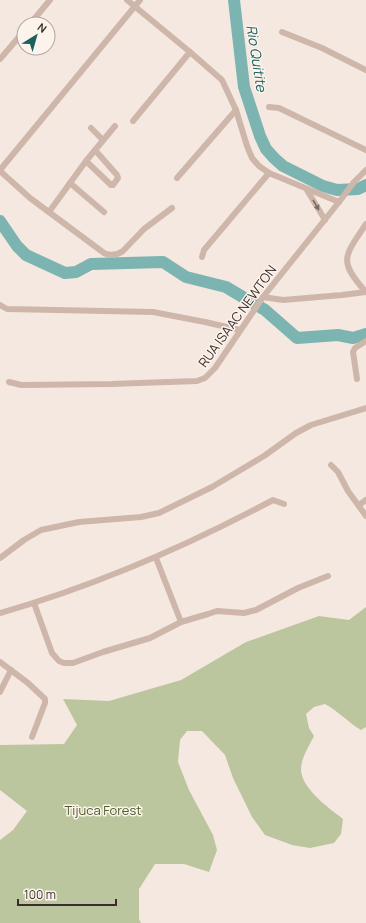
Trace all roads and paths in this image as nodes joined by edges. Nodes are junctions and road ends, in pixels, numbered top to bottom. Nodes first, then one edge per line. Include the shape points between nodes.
1 (50, 0) edge
2 (127, 0) edge
3 (140, 0) edge
4 (135, 7) junction
5 (37, 16) edge
6 (282, 32) dead end
7 (16, 40) edge
8 (190, 52) junction
9 (0, 59) edge
10 (366, 70) edge
11 (269, 107) dead end
12 (236, 110) junction
13 (133, 121) dead end
14 (115, 126) dead end
15 (91, 128) dead end
16 (103, 140) junction
17 (95, 150) junction
18 (366, 150) edge
19 (86, 161) junction
20 (366, 170) edge
21 (0, 171) edge
22 (268, 173) junction
23 (177, 178) dead end
24 (70, 183) junction
25 (307, 190) junction
26 (341, 200) junction
27 (172, 208) dead end
28 (49, 212) junction
29 (104, 212) dead end
30 (325, 220) junction
31 (366, 224) edge
32 (202, 258) dead end
33 (366, 292) edge
34 (261, 299) junction
35 (0, 305) edge
36 (240, 330) junction
37 (366, 340) edge
38 (357, 379) dead end
39 (9, 382) dead end
40 (366, 408) edge
41 (331, 465) dead end
42 (366, 500) edge
43 (284, 504) dead end
44 (359, 505) junction
45 (366, 516) edge
46 (0, 558) edge
47 (156, 558) junction
48 (328, 576) dead end
49 (34, 603) junction
50 (0, 613) edge
51 (181, 622) junction
52 (0, 662) edge
53 (11, 670) junction
54 (0, 692) edge
55 (32, 737) dead end

1 - 5 street
2 - 4 street
3 - 4 street
4 - 8 street
4 - 21 street
6 - 10 street
7 - 9 street
8 - 12 street via 222,80
8 - 13 street
11 - 18 street via 279,108
12 - 22 street via 252,158
12 - 23 street
14 - 16 street
15 - 16 street
16 - 17 street
17 - 19 street
17 - 19 street via 117,175 115,183 111,185
19 - 24 street
20 - 26 street, RUA ISAAC NEWTON
21 - 28 street
22 - 25 street
22 - 32 street via 204,250
24 - 28 street
24 - 29 street
25 - 26 street
25 -> 30 street
26 - 30 street, RUA ISAAC NEWTON
27 - 28 street via 144,229 123,251 111,255 104,253
30 - 34 street, RUA ISAAC NEWTON
31 - 33 street via 348,252 347,262 349,271
33 - 34 street via 283,300
34 - 36 street, RUA ISAAC NEWTON
35 - 36 street via 7,309 153,312
36 - 39 street, RUA ISAAC NEWTON via 215,368 201,381 21,385
37 - 38 street via 353,352
40 - 46 street via 311,425 212,487 159,513 79,522 41,530
41 - 44 street
42 - 44 street
43 - 47 street via 272,500 231,523
44 - 45 street
47 - 49 street
47 - 51 street
48 - 51 street via 256,610 244,613 217,611
49 - 50 street
49 - 51 street via 52,653 64,663 73,663 150,638
52 - 53 street
53 - 54 street
53 - 55 street via 45,699

